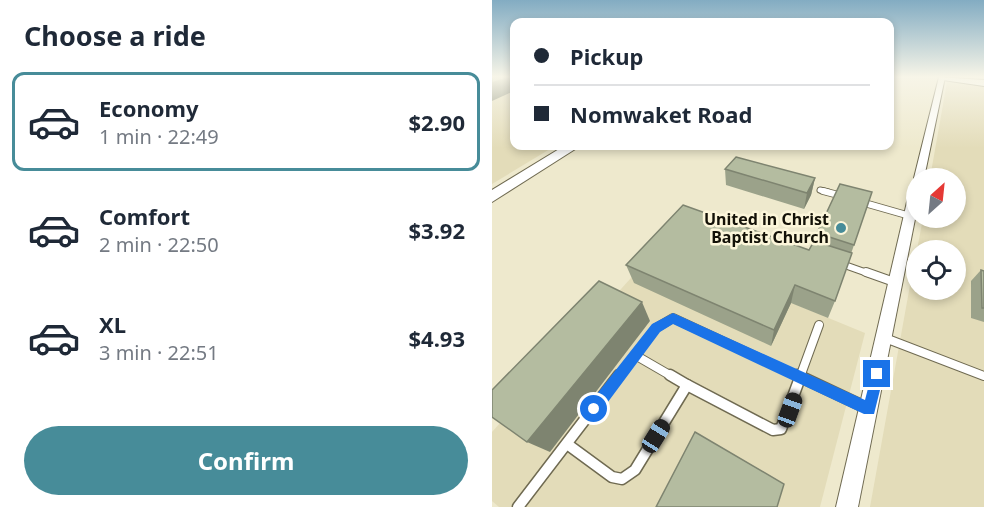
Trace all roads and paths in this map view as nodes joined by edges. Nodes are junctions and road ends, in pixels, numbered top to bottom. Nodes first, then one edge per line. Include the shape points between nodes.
1 (936, 101) edge
2 (567, 150) edge
3 (921, 168) edge
4 (820, 190) dead end
5 (492, 197) edge
6 (906, 215) edge
7 (908, 228) edge
8 (833, 261) edge
9 (898, 284) junction
10 (819, 324) dead end
11 (885, 338) junction
12 (635, 355) junction
13 (984, 376) edge
14 (801, 378) junction
15 (687, 385) junction
16 (869, 409) junction
17 (567, 444) junction
18 (518, 507) edge
19 (847, 507) edge

1 - 3 street
2 - 5 street
4 - 6 lane
7 - 9 street
8 - 9 lane
9 - 11 street
10 - 14 lane
11 - 13 lane
11 - 16 street
12 - 14 lane via 656,328 673,318
12 - 15 lane
12 - 17 lane
14 - 15 lane via 784,426 777,430
14 - 16 lane
15 - 17 lane via 634,470 622,479 612,477
16 - 19 street
17 - 18 lane

